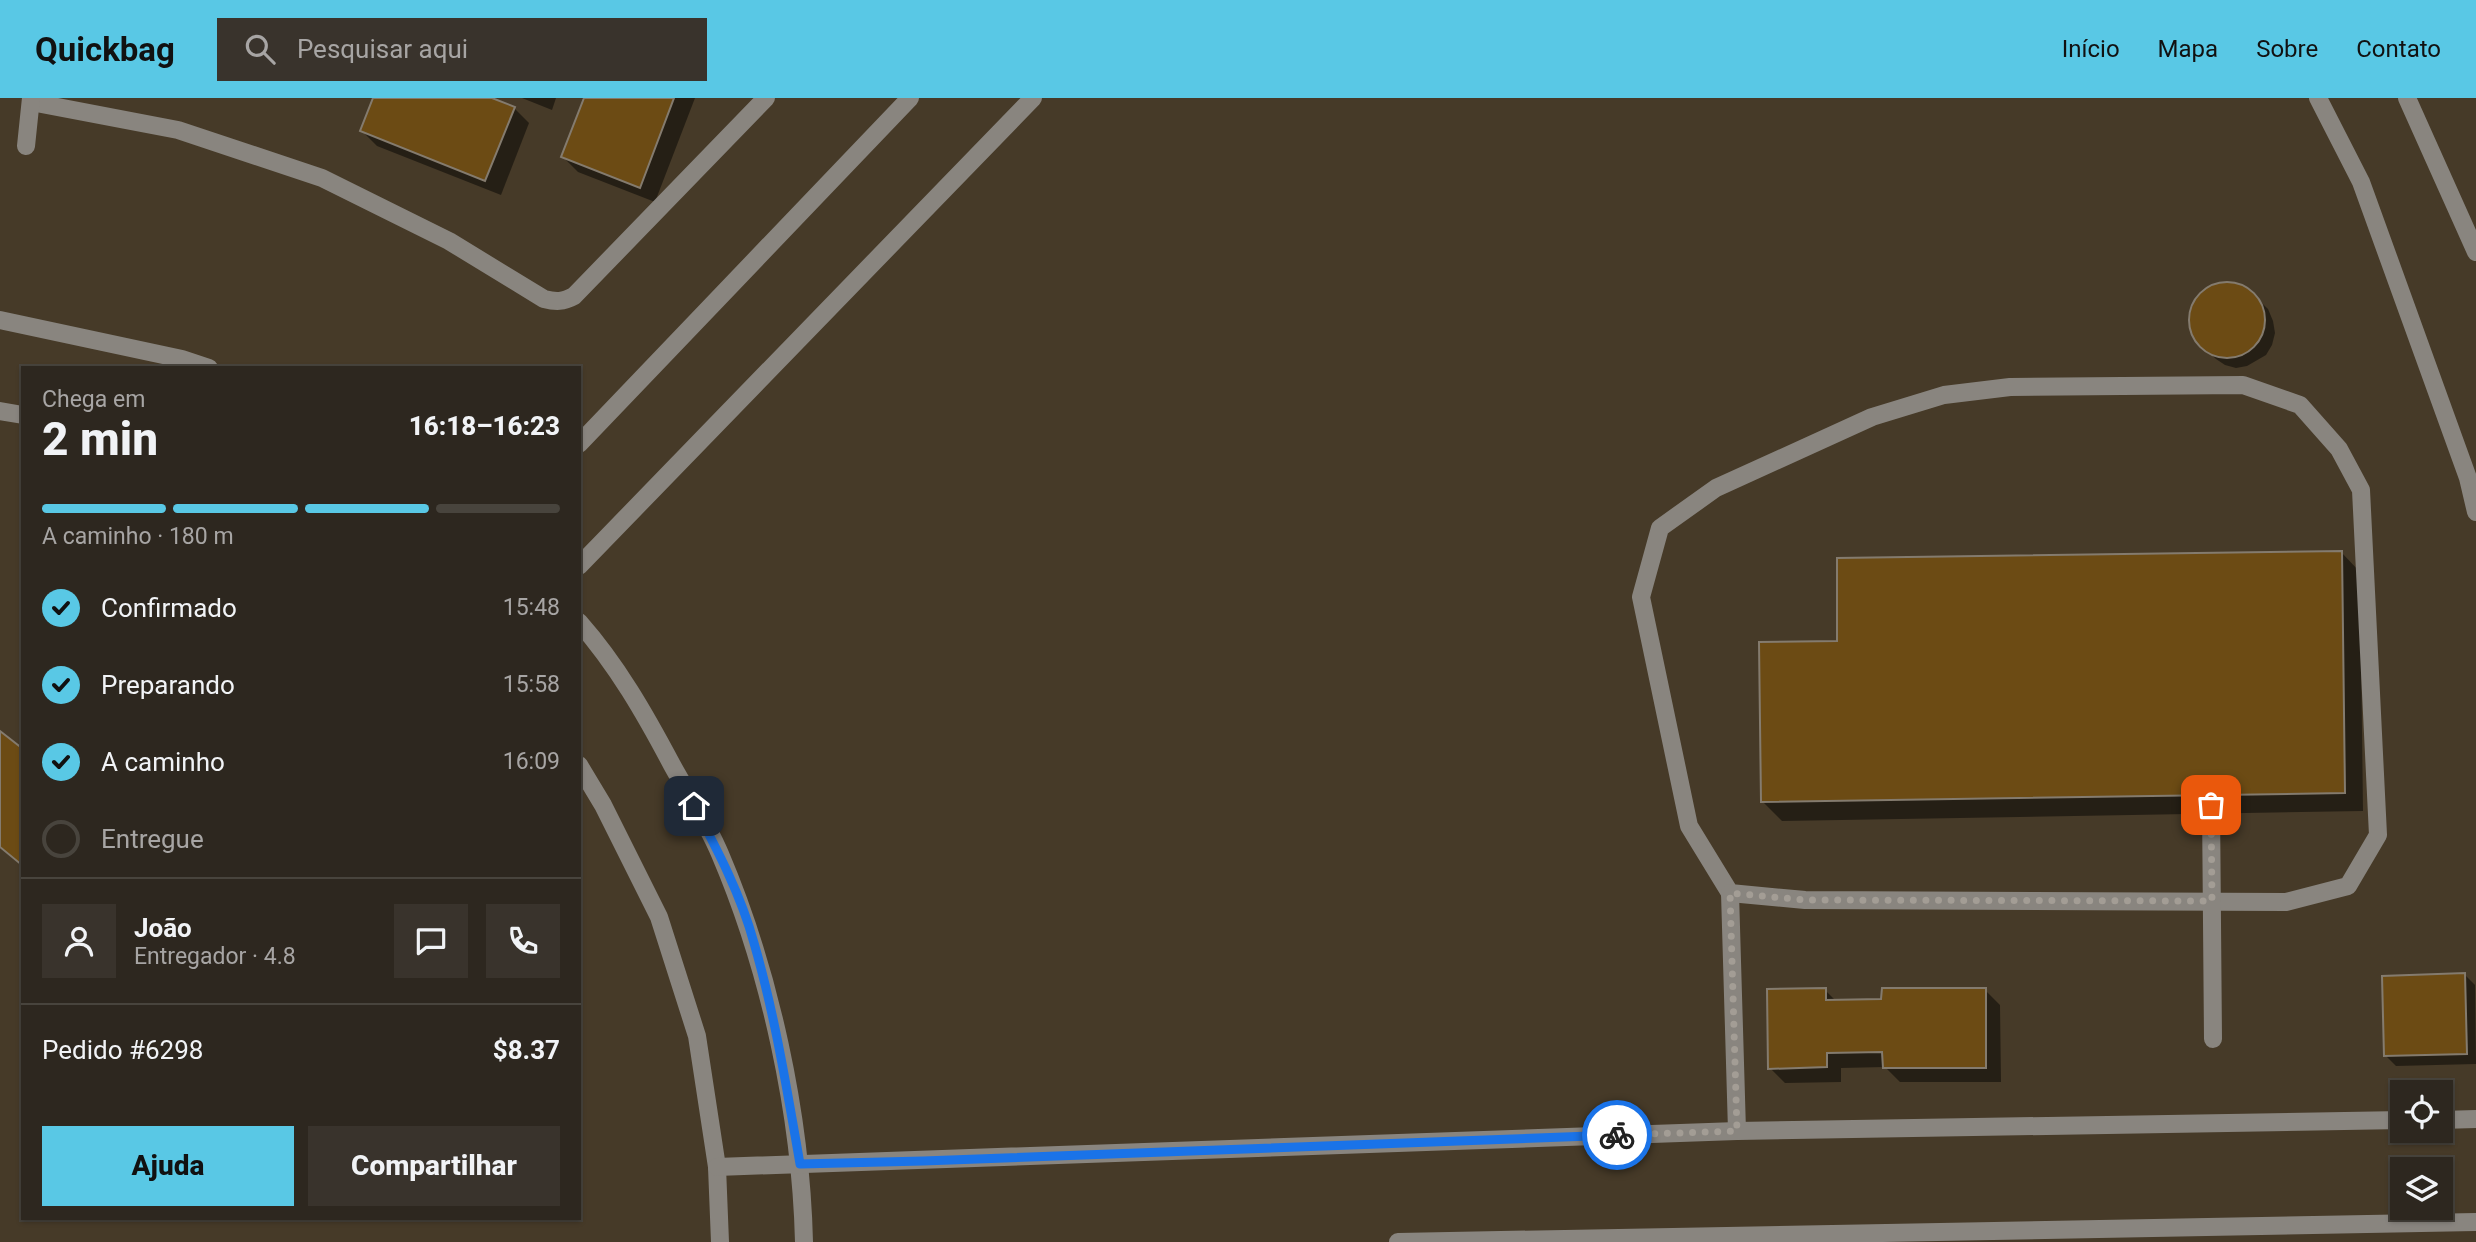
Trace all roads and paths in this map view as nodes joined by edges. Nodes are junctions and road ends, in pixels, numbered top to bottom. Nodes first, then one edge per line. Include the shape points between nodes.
1 (766, 98) edge
2 (910, 98) edge
3 (1033, 98) edge
4 (2318, 98) edge
5 (2407, 98) edge
6 (31, 100) edge
7 (26, 146) dead end
8 (2476, 252) edge
9 (0, 320) edge
10 (203, 366) edge
11 (0, 411) edge
12 (21, 415) edge
13 (581, 442) edge
14 (2476, 512) edge
15 (581, 564) edge
16 (581, 624) edge
17 (581, 768) edge
18 (2211, 805) dead end
19 (1730, 893) junction
20 (2212, 901) junction
21 (2213, 1039) dead end
22 (2476, 1119) edge
23 (2390, 1120) edge
24 (2453, 1120) edge
25 (1737, 1131) junction
26 (800, 1164) junction
27 (717, 1167) junction
28 (2476, 1222) edge
29 (720, 1242) edge
30 (804, 1242) edge
31 (1398, 1242) edge

1 - 6 lane via 574,296 556,302 449,241 322,178 178,130
2 - 13 lane
3 - 15 lane
4 - 14 lane via 2361,183 2468,478
5 - 8 lane
6 - 7 lane
9 - 10 lane
11 - 12 lane
16 - 26 lane via 603,649 645,714 719,852 754,941
17 - 27 lane via 659,917 697,1036
18 - 20 lane
19 - 20 lane via 1805,900
19 - 20 lane via 1689,826 1641,597 1660,528 1716,488 1872,417 1944,394 2010,387 2243,385 2300,405 2339,449 2361,490 2378,835 2348,886 2286,902
19 - 25 lane
20 - 21 lane
22 - 24 lane
23 - 25 lane
25 - 26 lane
26 - 27 lane
26 - 30 lane
27 - 29 lane
28 - 31 lane

